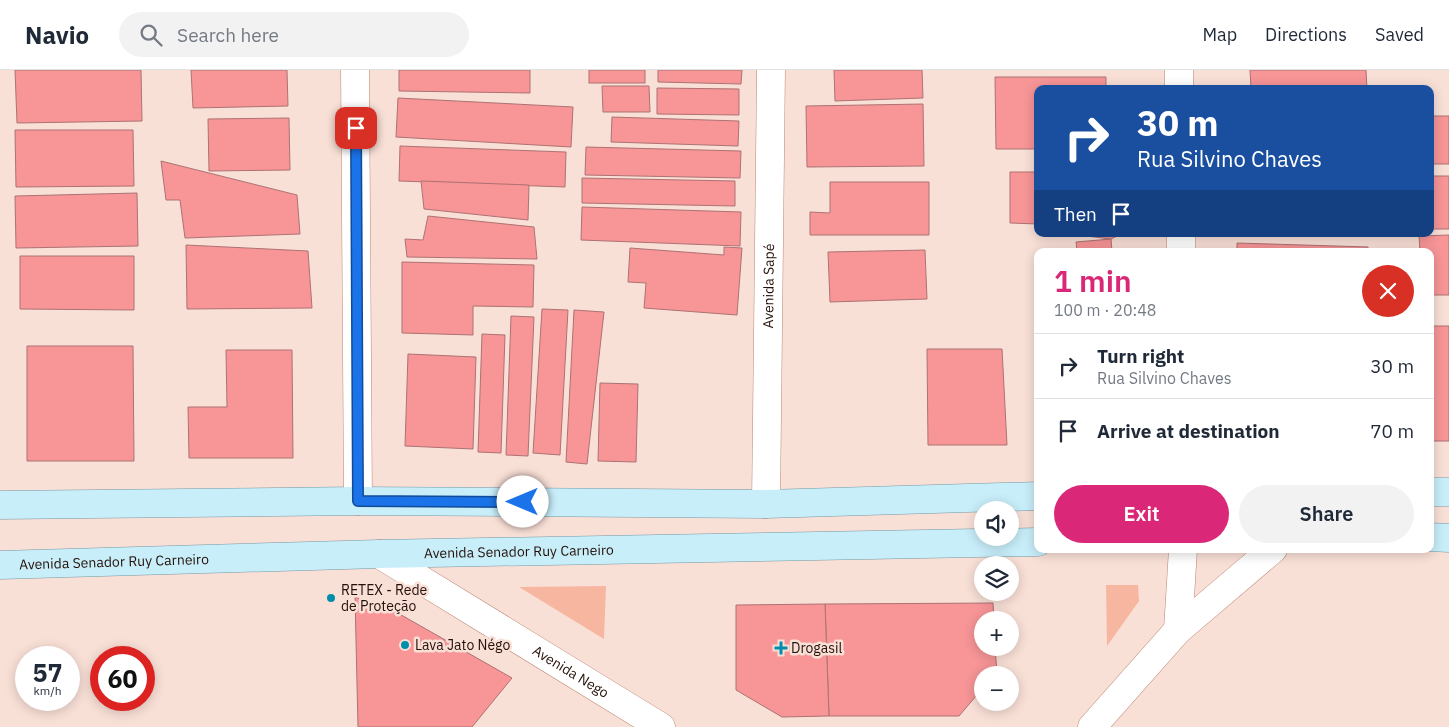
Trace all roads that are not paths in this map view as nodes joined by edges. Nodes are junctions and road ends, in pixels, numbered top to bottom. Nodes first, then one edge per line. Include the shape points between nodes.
1 (355, 70) edge
2 (771, 70) edge
3 (1179, 70) edge
4 (1179, 85) edge
5 (1434, 492) edge
6 (1449, 492) edge
7 (1034, 496) edge
8 (358, 501) junction
9 (766, 504) junction
10 (0, 505) edge
11 (1434, 537) edge
12 (1449, 538) edge
13 (1034, 542) edge
14 (1183, 553) edge
15 (1268, 553) edge
16 (379, 554) junction
17 (0, 565) edge
18 (1178, 630) junction
19 (661, 727) edge
20 (1092, 727) edge

1 - 8 street
2 - 9 street, Avenida Sapé
3 - 4 street
5 - 6 main road
7 - 9 main road
8 - 9 main road
8 - 10 main road
11 - 12 main road
13 - 16 main road, Avenida Senador Ruy Carneiro
14 - 18 street
15 - 18 street
16 - 17 main road, Avenida Senador Ruy Carneiro
16 - 19 street, Avenida Nego
18 - 20 street

